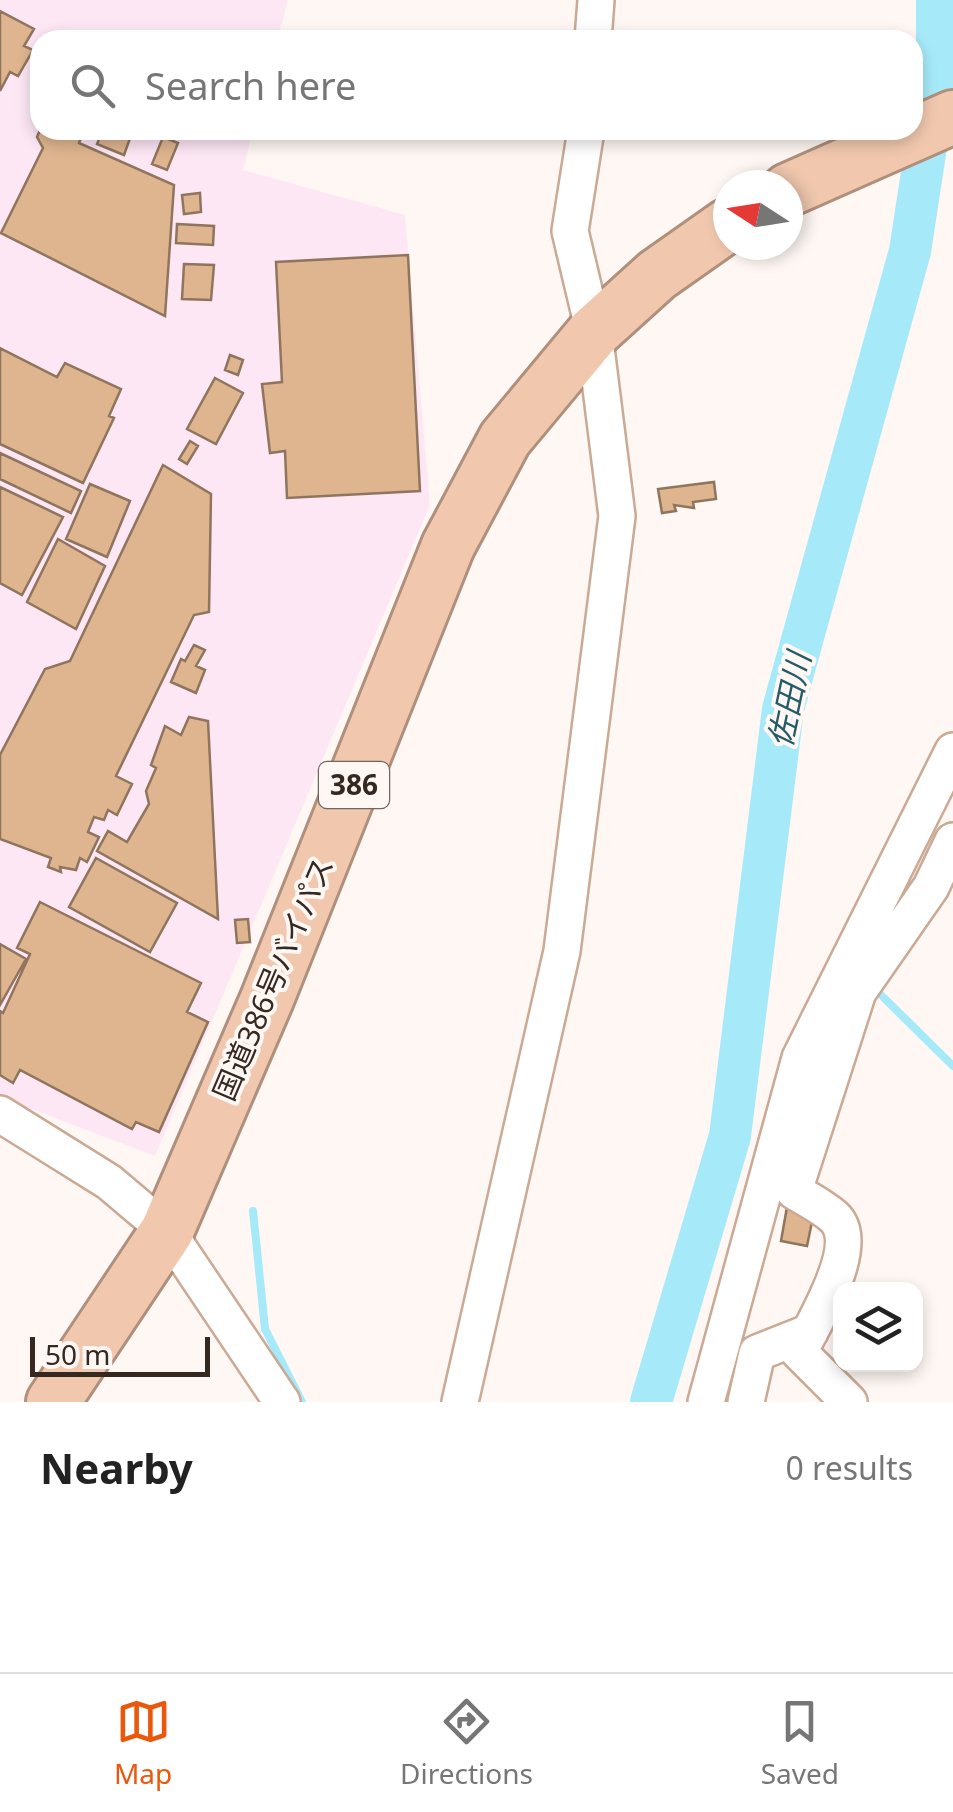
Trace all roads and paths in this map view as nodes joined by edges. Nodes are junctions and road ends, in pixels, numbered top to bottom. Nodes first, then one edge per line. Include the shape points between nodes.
1 (596, 0) edge
2 (594, 30) edge
3 (953, 117) edge
4 (923, 130) edge
5 (584, 140) edge
6 (901, 140) edge
7 (803, 183) edge
8 (713, 236) edge
9 (594, 332) junction
10 (953, 751) edge
11 (953, 841) edge
12 (0, 1114) edge
13 (168, 1232) junction
14 (810, 1332) junction
15 (53, 1402) edge
16 (282, 1402) edge
17 (460, 1402) edge
18 (706, 1402) edge
19 (746, 1402) edge
20 (849, 1402) edge

1 - 2 street
3 - 4 highway
5 - 9 street via 570,231
6 - 7 highway
8 - 9 highway, 国道386号バイパス / 386
9 - 13 highway, 国道386号バイパス / 386 via 505,439 448,546
9 - 17 street via 617,516 598,698 562,951
10 - 18 street via 800,1058
11 - 14 street via 931,887 858,992 794,1191 836,1218 845,1241
12 - 13 street via 109,1182
13 - 15 highway, 国道386号バイパス / 386
13 - 16 street
14 - 19 street via 757,1353
14 - 20 street via 800,1352

